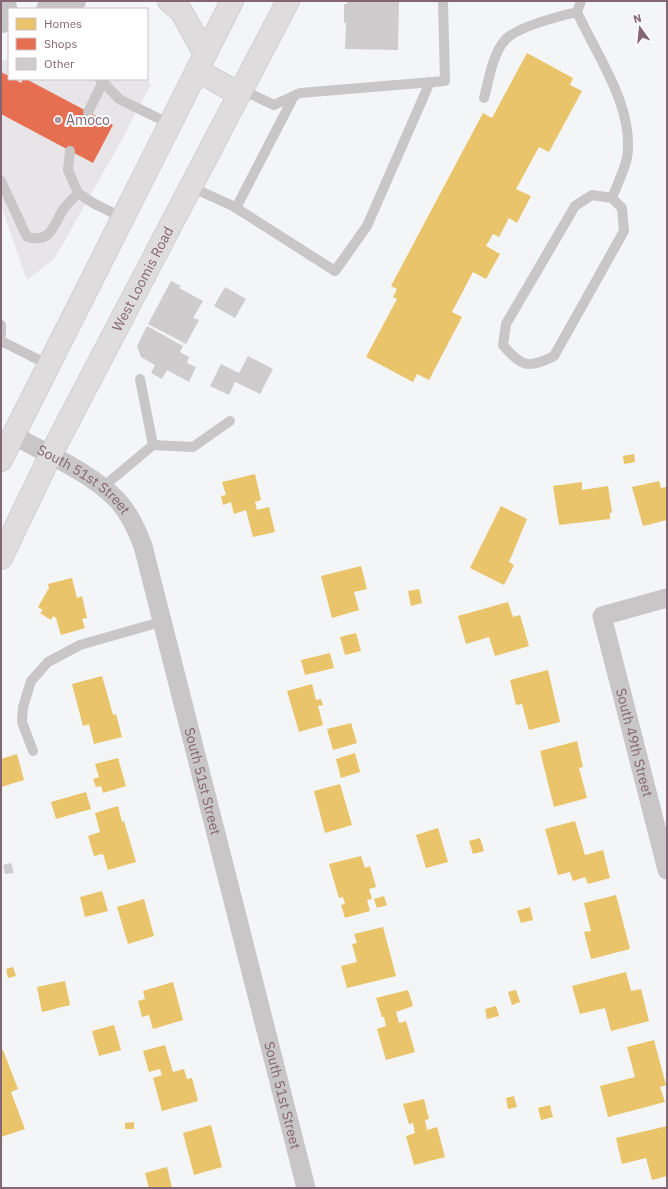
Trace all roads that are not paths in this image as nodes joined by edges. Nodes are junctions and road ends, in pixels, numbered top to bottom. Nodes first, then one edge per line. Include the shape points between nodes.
1 (169, 1) edge
2 (232, 1) edge
3 (288, 1) edge
4 (443, 1) edge
5 (581, 1) edge
6 (72, 4) edge
7 (52, 8) edge
8 (577, 12) junction
9 (201, 62) junction
10 (102, 81) edge
11 (430, 82) junction
12 (240, 92) junction
13 (294, 96) junction
14 (484, 98) dead end
15 (88, 112) dead end
16 (170, 124) junction
17 (70, 151) dead end
18 (1, 180) edge
19 (191, 187) junction
20 (78, 193) junction
21 (612, 198) junction
22 (236, 208) junction
23 (122, 218) junction
24 (1, 341) edge
25 (49, 365) junction
26 (140, 379) dead end
27 (230, 421) dead end
28 (13, 435) junction
29 (153, 445) junction
30 (50, 456) junction
31 (1, 460) edge
32 (103, 487) junction
33 (1, 558) edge
34 (667, 598) edge
35 (164, 621) junction
36 (33, 751) dead end
37 (667, 870) edge
38 (306, 1188) edge

1 - 9 main road via 181,11
2 - 9 main road
3 - 12 main road, West Loomis Road
4 - 11 lane via 445,81
5 - 8 lane
6 - 7 street
8 - 14 lane via 534,24 506,39 496,55
8 - 21 lane via 613,85 627,125 627,158
9 - 12 main road
9 - 16 main road
10 - 15 lane
10 - 16 lane via 119,99
11 - 13 lane via 300,93
11 - 22 lane via 367,226 335,271
12 - 13 lane via 274,105
12 - 19 main road, West Loomis Road
13 - 22 lane
16 - 23 main road
17 - 20 lane via 68,170
18 - 20 lane via 24,232 27,237 36,239 53,230 65,208
19 - 22 lane
19 - 30 main road, West Loomis Road
20 - 23 lane
21 - 21 lane via 592,195 575,206 506,324 503,345 515,359 527,365 540,363 554,356 624,231 622,208
23 - 25 main road
24 - 25 lane
25 - 28 main road
26 - 29 lane
27 - 29 lane via 193,447
28 - 30 street, South 51st Street
28 - 31 main road
29 - 32 lane
30 - 32 street, South 51st Street
30 - 33 main road, West Loomis Road
32 - 35 street, South 51st Street via 117,500 136,528
34 - 37 street, South 49th Street via 602,616
35 - 36 lane via 80,645 48,662 31,681 23,707 22,722
35 - 38 street, South 51st Street

